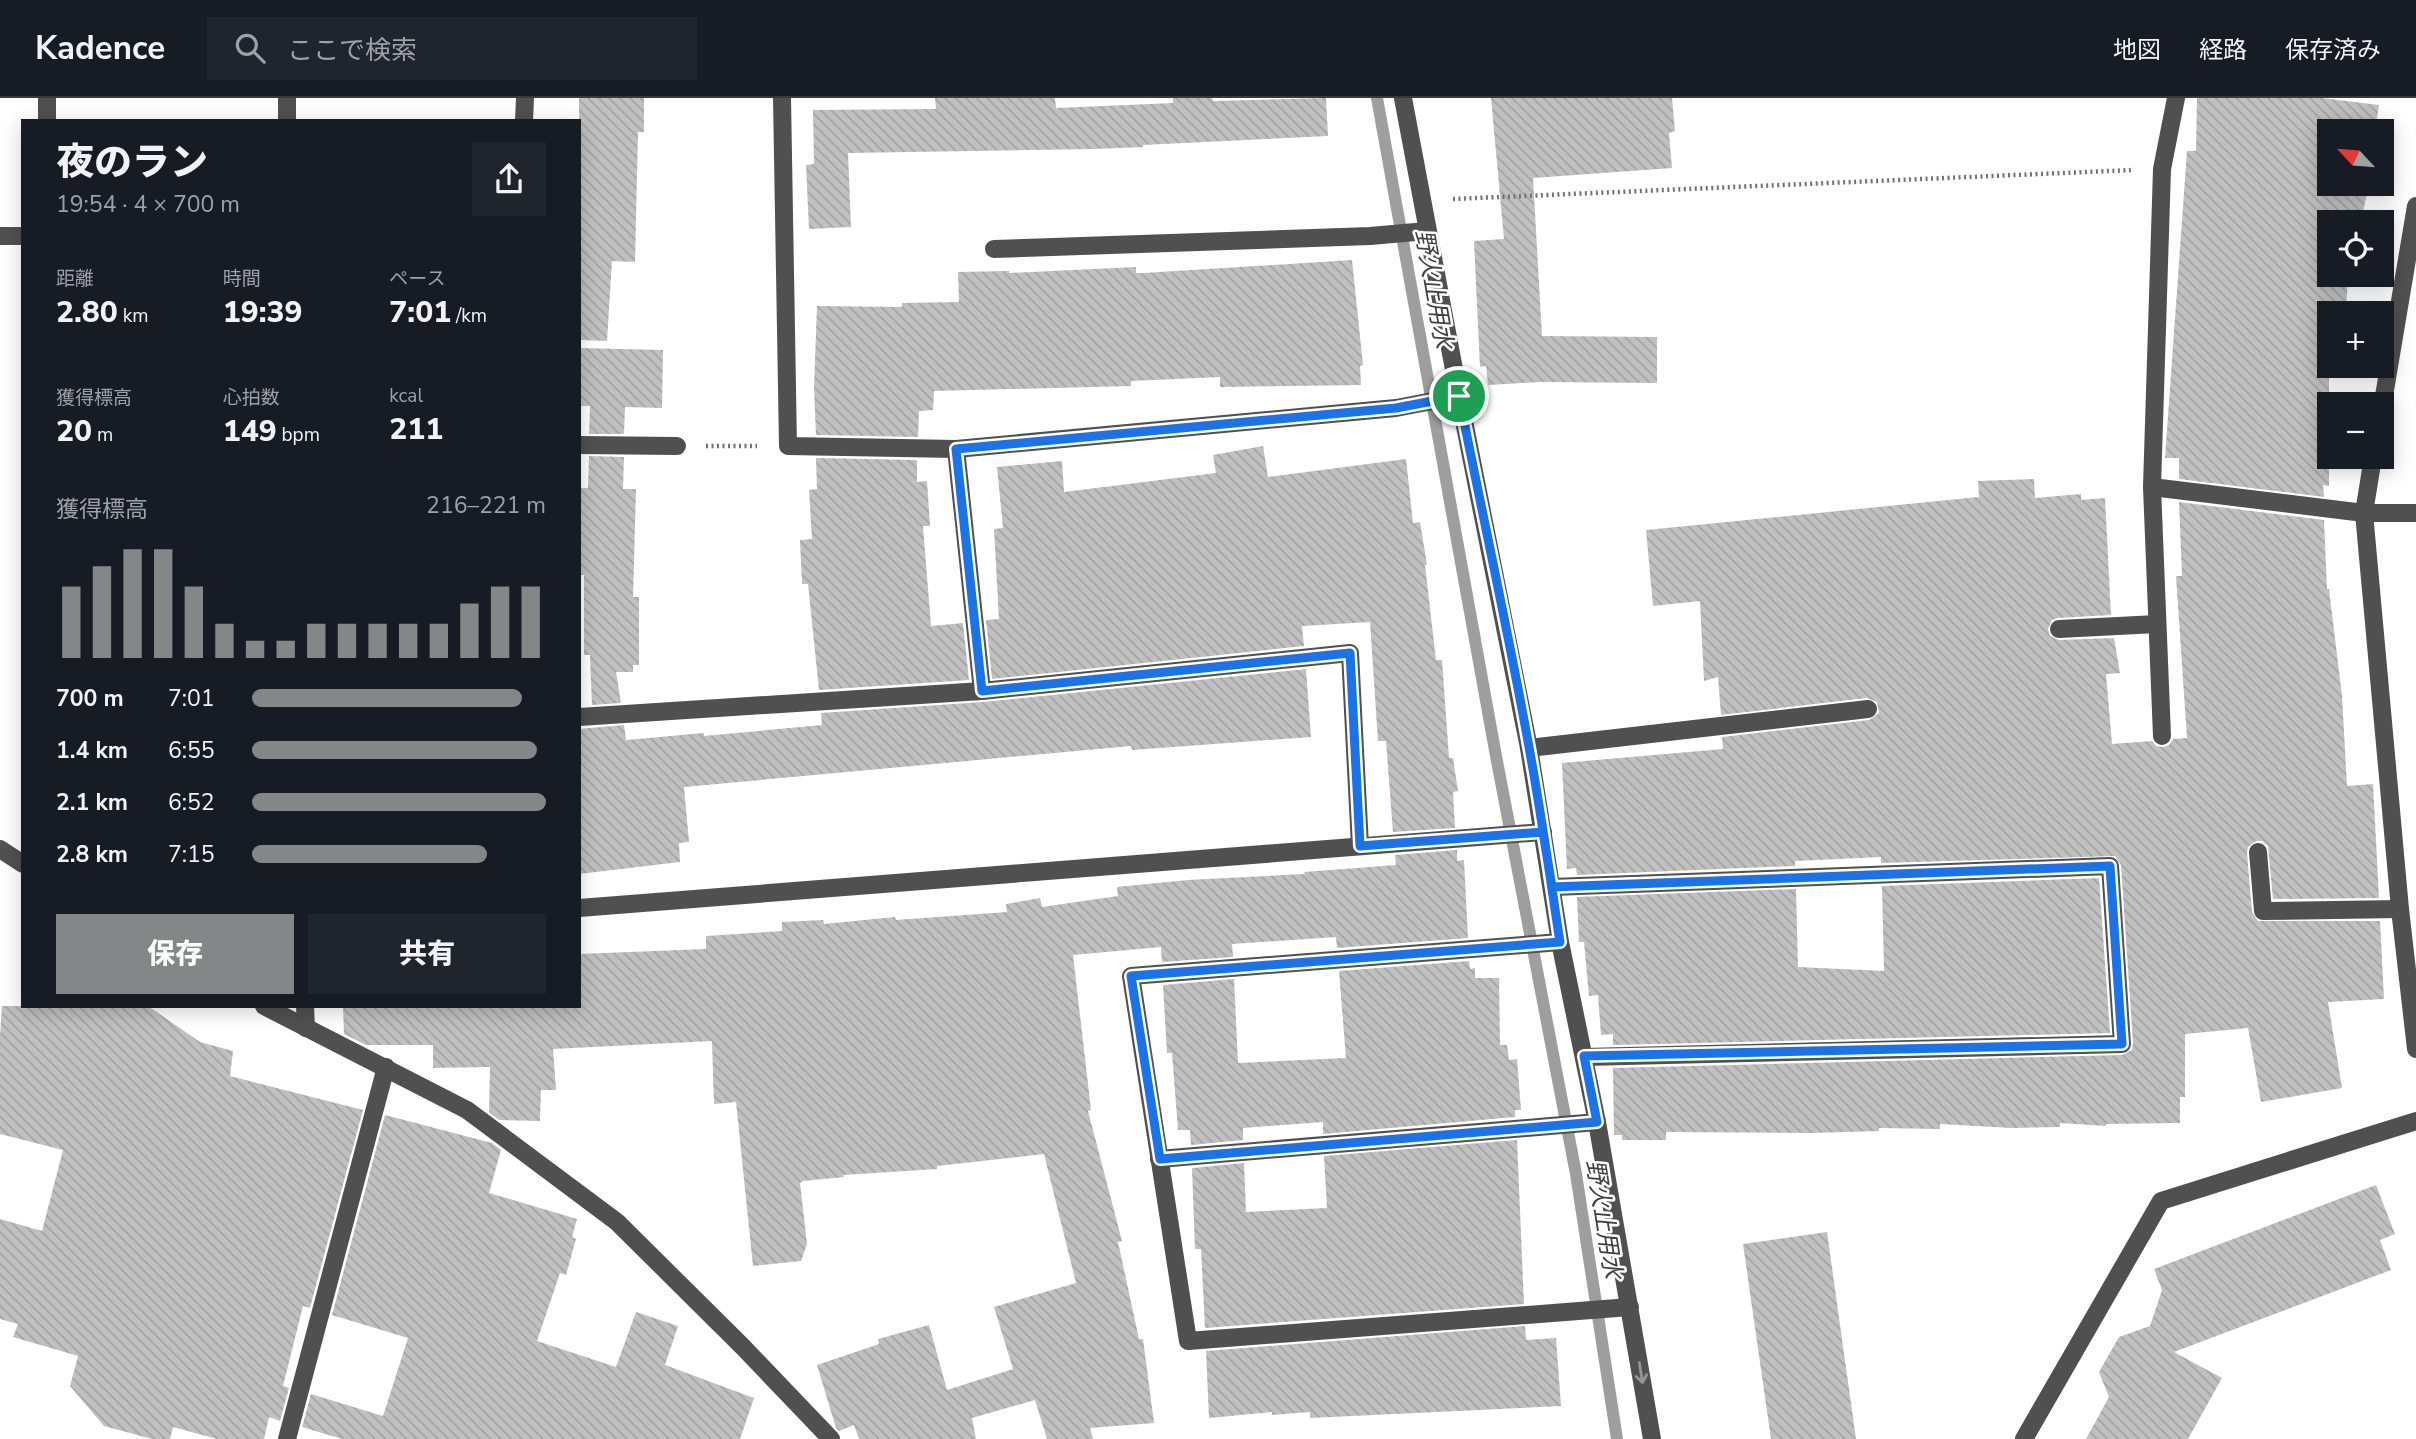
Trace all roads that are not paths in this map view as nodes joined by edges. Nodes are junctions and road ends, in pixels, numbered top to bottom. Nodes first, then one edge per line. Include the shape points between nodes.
1 (47, 98) edge
2 (287, 98) edge
3 (524, 98) edge
4 (782, 98) edge
5 (1403, 98) edge
6 (2176, 98) edge
7 (47, 119) edge
8 (287, 119) edge
9 (524, 119) edge
10 (2416, 206) edge
11 (1424, 231) junction
12 (0, 236) edge
13 (21, 236) edge
14 (994, 249) dead end
15 (2385, 392) edge
16 (1457, 397) junction
17 (581, 445) edge
18 (677, 446) road end
19 (956, 449) junction
20 (2371, 469) edge
21 (2152, 487) junction
22 (2364, 513) junction
23 (2416, 513) edge
24 (2157, 624) junction
25 (2059, 629) dead end
26 (982, 691) junction
27 (1868, 709) dead end
28 (581, 717) edge
29 (2162, 736) dead end
30 (1530, 748) junction
31 (1536, 832) junction
32 (1360, 846) junction
33 (0, 849) edge
34 (2258, 852) dead end
35 (21, 863) edge
36 (1552, 887) junction
37 (581, 908) edge
38 (2400, 909) junction
39 (1554, 943) junction
40 (268, 1008) edge
41 (305, 1008) edge
42 (306, 1028) junction
43 (2416, 1049) edge
44 (1584, 1056) junction
45 (386, 1067) junction
46 (2416, 1121) edge
47 (1588, 1123) junction
48 (1160, 1159) junction
49 (1623, 1308) junction
50 (287, 1439) edge
51 (831, 1439) edge
52 (1652, 1439) edge
53 (2024, 1439) edge

1 - 7 street
2 - 8 street
3 - 9 street
4 - 19 street via 788,446
5 - 11 street
6 - 21 street via 2162,169
10 - 15 street
11 - 14 street
11 - 16 street
12 - 13 street
16 - 19 street via 1396,408
16 - 30 street
17 - 18 street
19 - 26 street
20 - 22 street
21 - 22 street
21 - 24 street
22 - 23 street
22 - 38 street
24 - 25 street
24 - 29 street
26 - 28 street
26 - 32 street via 1350,653
27 - 30 street
30 - 31 street
31 - 32 street
31 - 36 street
32 - 37 street
33 - 35 street
34 - 38 street via 2263,911
36 - 39 street
36 - 44 street via 2110,866 2122,1044
38 - 43 street
39 - 44 street
39 - 48 street via 1131,976
40 - 42 street
41 - 42 street
42 - 45 street
44 - 47 street
45 - 50 street
45 - 51 street via 467,1110 618,1222
46 - 53 street via 2161,1201
47 - 48 street
47 - 49 street
48 - 49 street via 1188,1340
49 -> 52 street

